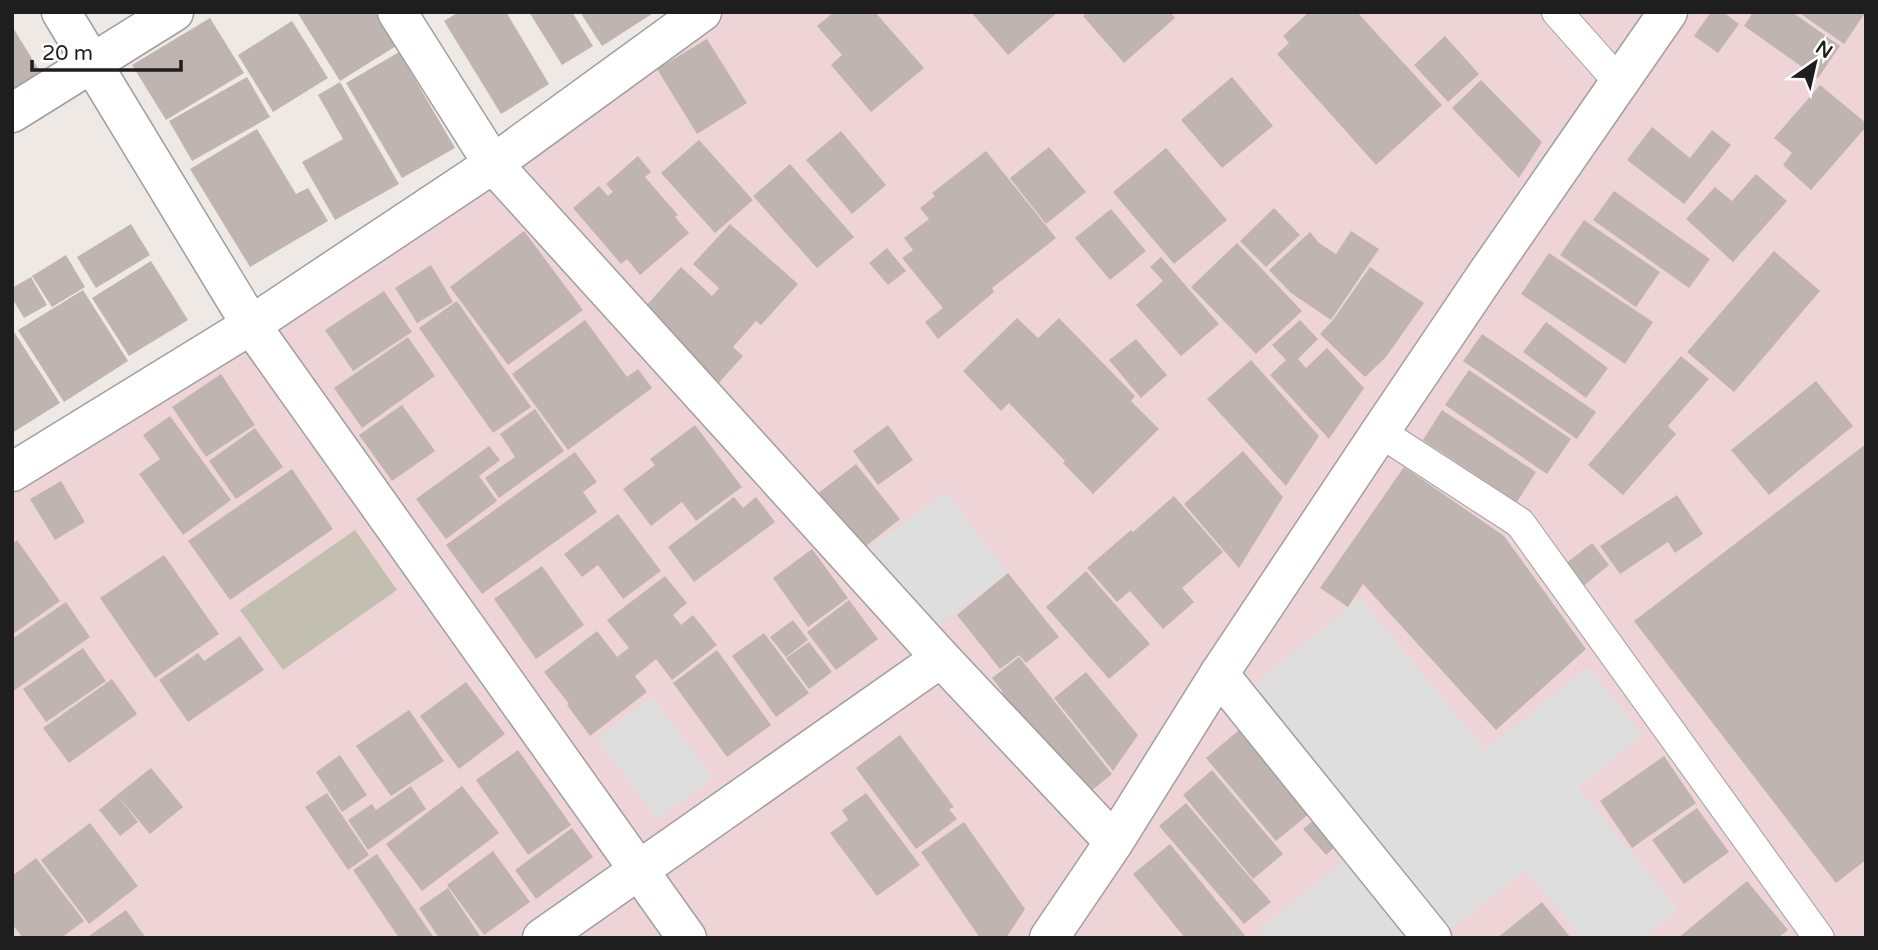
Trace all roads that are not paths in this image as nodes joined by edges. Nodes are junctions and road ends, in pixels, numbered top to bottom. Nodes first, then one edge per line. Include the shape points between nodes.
1 (61, 12) edge
2 (174, 12) edge
3 (397, 12) edge
4 (702, 12) edge
5 (1557, 12) edge
6 (1668, 12) edge
7 (91, 63) junction
8 (1620, 83) junction
9 (12, 113) edge
10 (493, 164) junction
11 (251, 325) junction
12 (1380, 432) junction
13 (12, 472) edge
14 (941, 658) junction
15 (1219, 674) junction
16 (1114, 842) junction
17 (637, 870) junction
18 (542, 938) edge
19 (687, 938) edge
20 (1049, 938) edge
21 (1432, 938) edge
22 (1819, 938) edge

1 - 7 street
2 - 7 street
3 - 10 street
4 - 10 street
5 - 8 lane
6 - 8 street
7 - 9 street
7 - 11 street
8 - 12 street
10 - 11 street
10 - 14 street
11 - 13 street
11 - 17 street
12 - 15 street
12 - 22 lane via 1520,523
14 - 16 street
14 - 17 street
15 - 16 street
15 - 21 street
16 - 20 street
17 - 18 street
17 - 19 street

